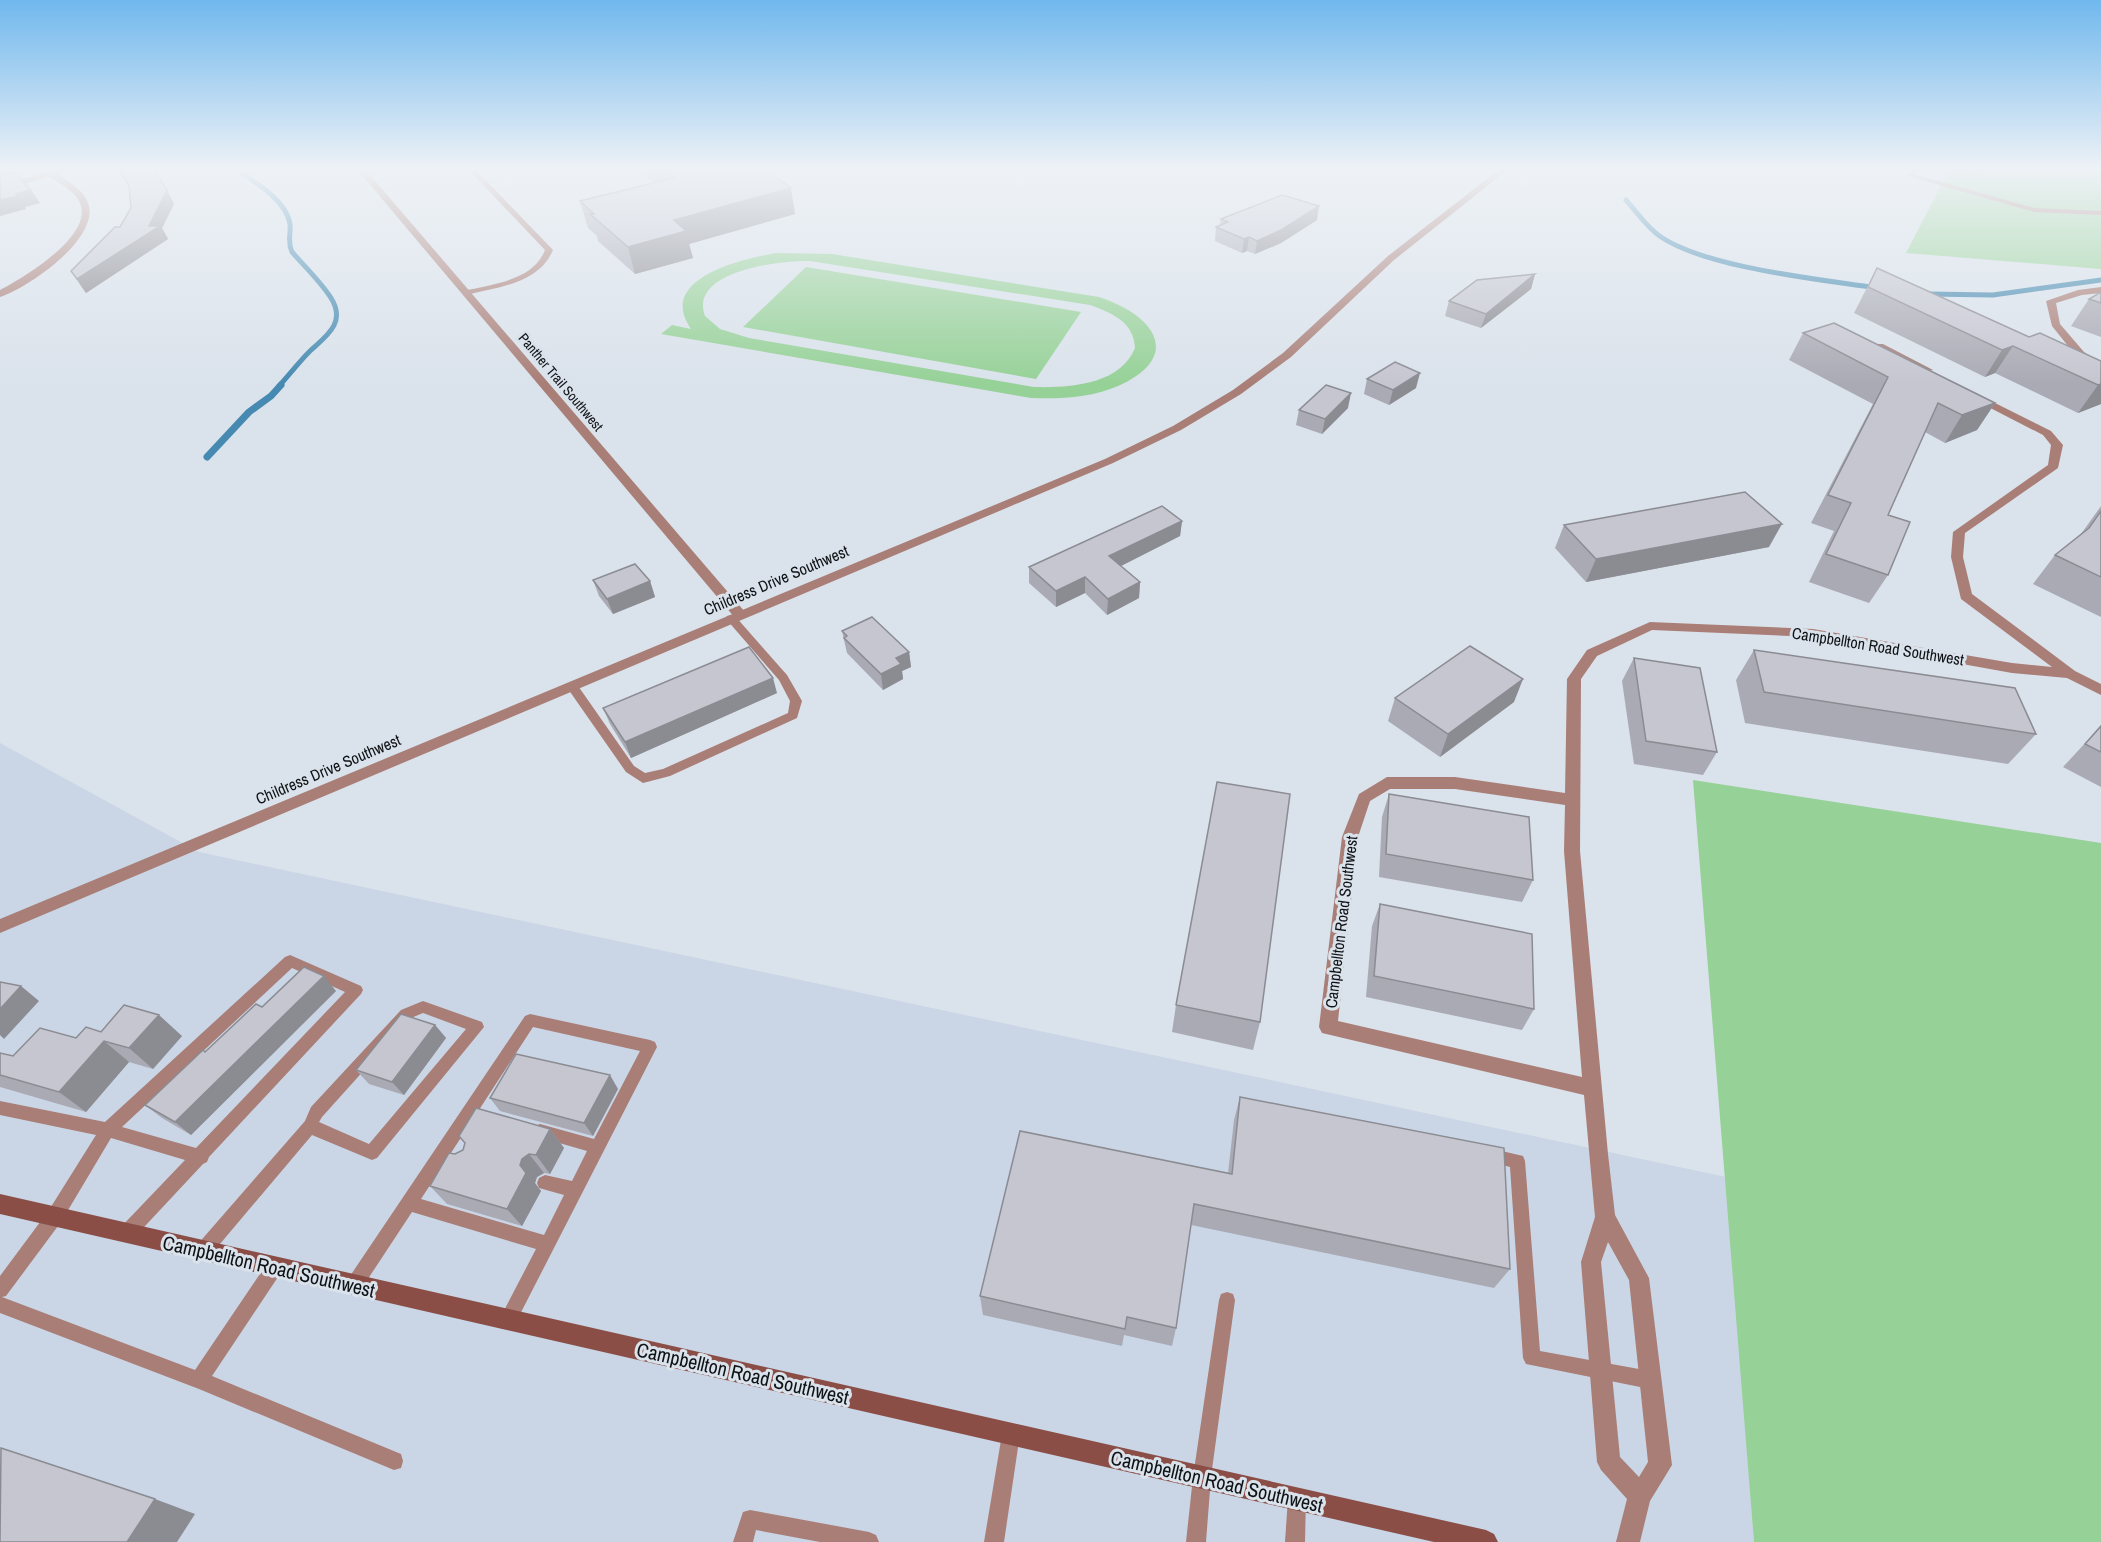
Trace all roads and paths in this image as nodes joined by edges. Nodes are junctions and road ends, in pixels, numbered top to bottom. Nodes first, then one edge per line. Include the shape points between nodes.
1 (74, 240) edge
2 (422, 240) edge
3 (539, 240) edge
4 (1414, 240) edge
5 (2101, 290) edge
6 (466, 292) junction
7 (0, 294) edge
8 (1871, 343) edge
9 (2101, 368) edge
10 (1944, 379) edge
11 (1965, 390) edge
12 (736, 616) junction
13 (2070, 674) junction
14 (572, 686) junction
15 (2101, 690) edge
16 (1572, 800) junction
17 (0, 926) edge
18 (1592, 1088) junction
19 (0, 1108) edge
20 (310, 1126) junction
21 (523, 1126) edge
22 (108, 1130) junction
23 (598, 1147) junction
24 (1473, 1152) edge
25 (441, 1154) junction
26 (201, 1157) junction
27 (461, 1160) edge
28 (545, 1183) dead end
29 (575, 1190) junction
30 (408, 1203) junction
31 (0, 1204) edge
32 (56, 1216) junction
33 (1605, 1217) junction
34 (126, 1234) junction
35 (548, 1244) junction
36 (202, 1251) junction
37 (274, 1268) junction
38 (354, 1285) junction
39 (0, 1290) edge
40 (1227, 1300) dead end
41 (0, 1305) edge
42 (508, 1320) junction
43 (1600, 1370) junction
44 (199, 1380) junction
45 (1650, 1380) junction
46 (1011, 1434) junction
47 (394, 1461) dead end
48 (1202, 1477) junction
49 (1640, 1496) junction
50 (1297, 1498) junction
51 (1418, 1534) edge
52 (743, 1542) edge
53 (869, 1542) edge
54 (994, 1542) edge
55 (1196, 1542) edge
56 (1295, 1542) edge
57 (1486, 1542) edge
58 (1628, 1542) edge

1 - 7 street via 44,267
2 - 6 street, Panther Trail Southwest
3 - 6 lane via 549,250 542,266
4 - 12 street, Childress Drive Southwest via 1287,354 1187,422 1109,461
5 - 9 street via 2051,301 2055,324 2080,354
6 - 12 street, Panther Trail Southwest
8 - 10 street
11 - 13 street, Campbellton Road Southwest via 2047,433 2058,445 2054,466 1959,532 1957,557 1966,596
12 - 14 street, Childress Drive Southwest
12 - 14 lane via 796,700 793,715 666,773 643,778 630,769
13 - 15 street, Campbellton Road Southwest
13 - 16 street, Campbellton Road Southwest via 2012,668 1813,633 1650,626 1592,653 1574,679
14 - 17 street, Childress Drive Southwest
16 - 18 street, Campbellton Road Southwest via 1572,851
16 - 18 street, Campbellton Road Southwest via 1455,783 1387,783 1364,798 1350,837 1328,1028
18 - 33 street, Campbellton Road Southwest
19 - 22 lane
20 - 20 lane via 372,1153 477,1027 423,1007 406,1014 316,1112
20 - 36 lane
21 - 23 lane
22 - 26 lane
22 - 26 lane via 290,962 356,990
22 - 32 lane
23 - 25 lane via 650,1047 530,1020 475,1113
23 - 29 lane
24 - 43 lane via 1517,1161 1532,1358
25 - 27 lane
25 - 30 lane
26 - 34 lane
28 - 29 lane
29 - 35 lane
30 - 35 lane
30 - 38 lane
31 - 32 main road, Campbellton Road Southwest
32 - 34 main road, Campbellton Road Southwest
32 - 39 lane
33 - 43 street, Campbellton Road Southwest via 1591,1262
33 - 45 street, Campbellton Road Southwest via 1639,1278
34 - 36 main road, Campbellton Road Southwest
35 - 42 lane
36 - 37 main road, Campbellton Road Southwest
37 - 38 main road, Campbellton Road Southwest
37 - 44 lane
38 - 42 main road, Campbellton Road Southwest
40 - 48 lane
41 - 44 lane
42 - 46 main road, Campbellton Road Southwest
43 - 45 lane
43 - 49 street, Campbellton Road Southwest via 1608,1462
44 - 47 lane
45 - 49 street, Campbellton Road Southwest via 1660,1464
46 - 48 main road, Campbellton Road Southwest
46 - 54 lane
48 - 50 main road, Campbellton Road Southwest
48 - 55 lane
49 - 58 street, Campbellton Road Southwest
50 - 51 main road, Campbellton Road Southwest
50 - 56 lane
51 - 57 main road, Campbellton Road Southwest
52 - 53 lane via 750,1518

